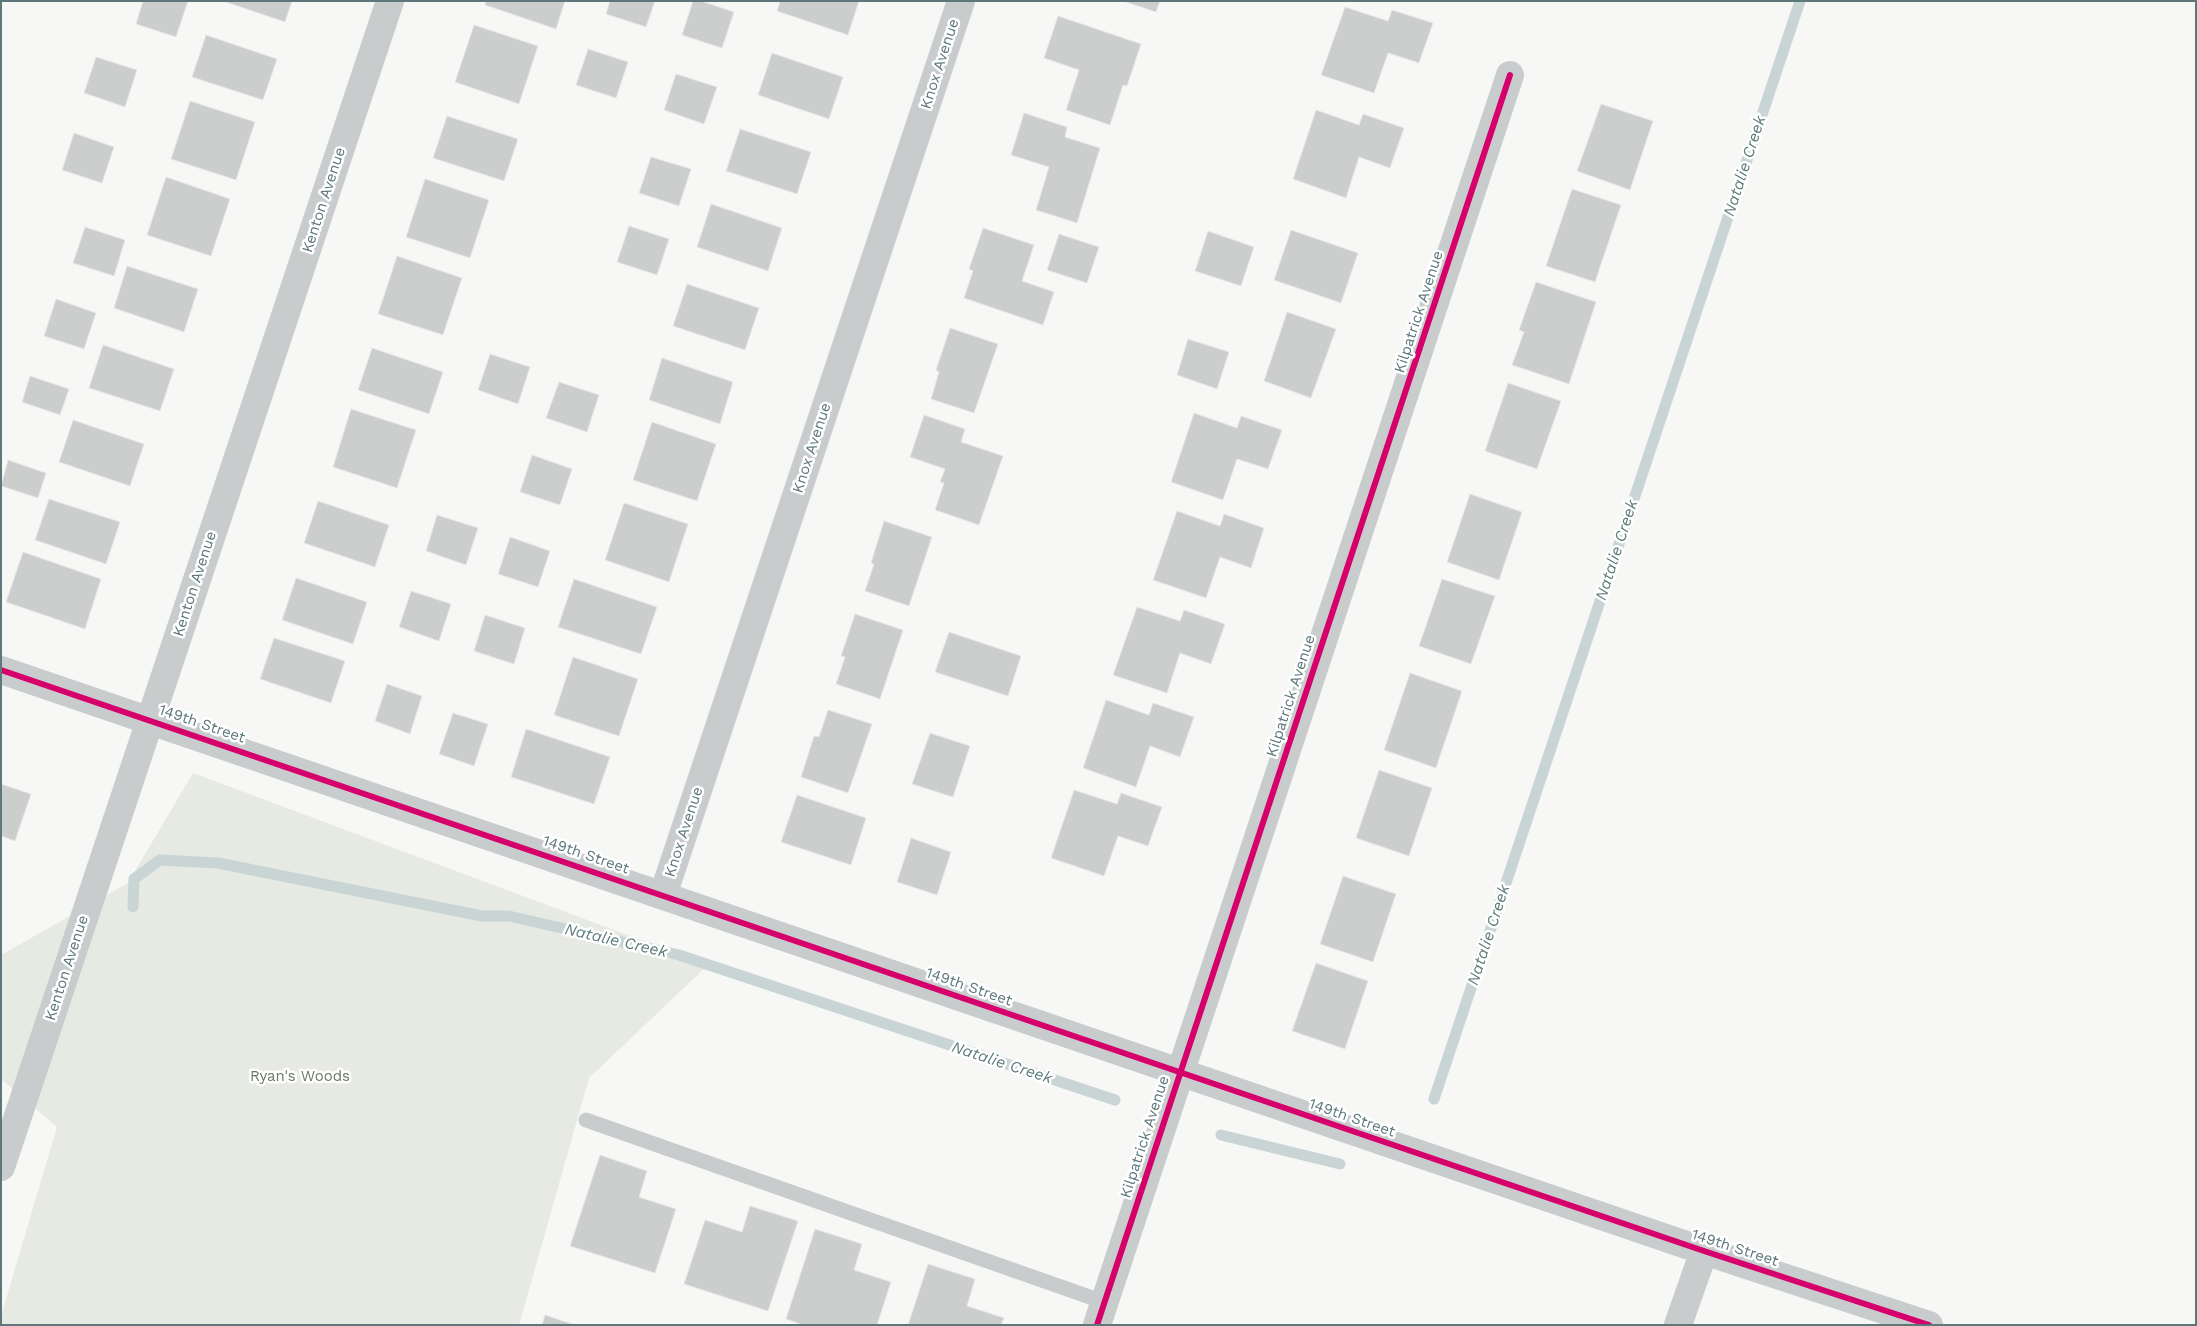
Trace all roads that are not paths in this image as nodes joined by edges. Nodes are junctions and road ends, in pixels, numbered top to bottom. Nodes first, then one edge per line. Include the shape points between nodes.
1 (390, 1) edge
2 (961, 1) edge
3 (1510, 75) dead end
4 (1, 670) edge
5 (150, 719) junction
6 (663, 895) junction
7 (1180, 1072) junction
8 (586, 1120) dead end
9 (1, 1167) edge
10 (1704, 1251) junction
11 (1100, 1313) edge
12 (1678, 1325) edge
13 (1929, 1325) edge

1 - 5 street, Kenton Avenue
2 - 6 street, Knox Avenue
3 - 7 street, Kilpatrick Avenue
4 - 5 street, 149th Street
5 - 6 street, 149th Street
5 - 9 street, Kenton Avenue
6 - 7 street, 149th Street
7 - 10 street, 149th Street
7 - 11 street, Kilpatrick Avenue
8 - 11 lane
10 - 12 street
10 - 13 street, 149th Street

